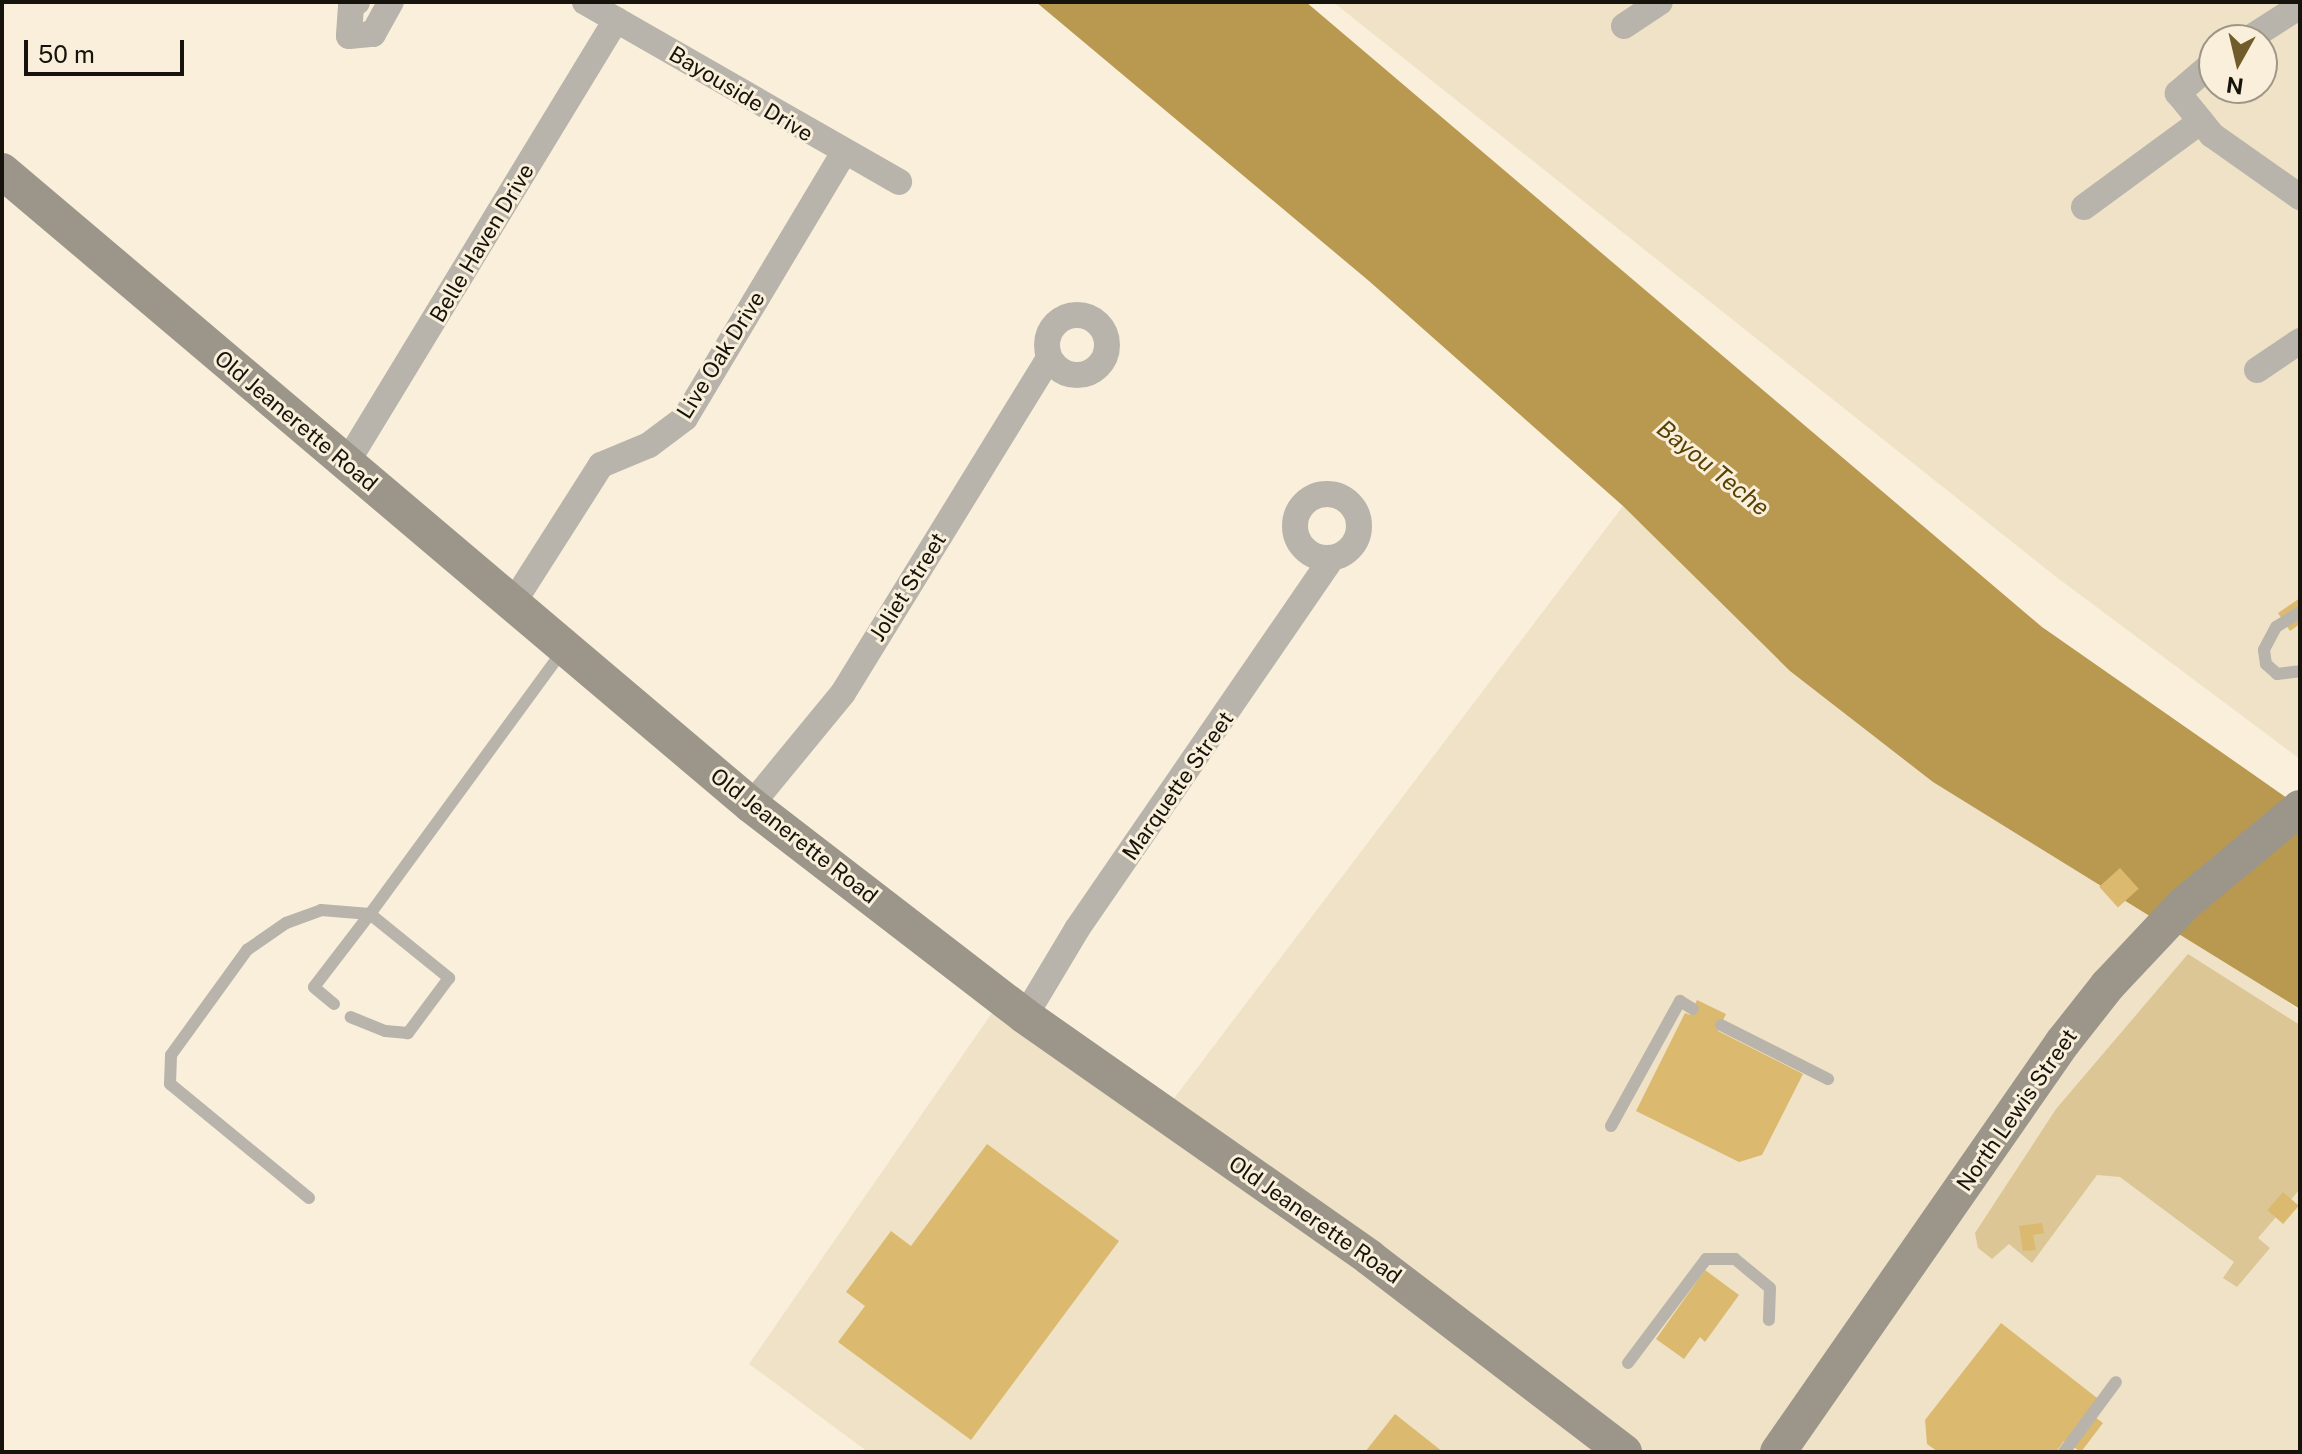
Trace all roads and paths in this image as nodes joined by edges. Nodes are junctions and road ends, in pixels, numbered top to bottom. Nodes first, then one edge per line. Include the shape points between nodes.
1 (357, 2) edge
2 (391, 2) edge
3 (585, 2) edge
4 (1660, 2) edge
5 (2300, 6) edge
6 (616, 20) junction
7 (2272, 24) edge
8 (1624, 26) dead end
9 (2198, 76) edge
10 (2201, 121) junction
11 (843, 154) junction
12 (2, 171) edge
13 (899, 182) dead end
14 (2300, 197) edge
15 (2084, 207) dead end
16 (2300, 341) edge
17 (1049, 358) dead end
18 (2257, 370) dead end
19 (346, 464) junction
20 (1332, 558) dead end
21 (515, 600) junction
22 (2300, 612) edge
23 (566, 647) junction
24 (2300, 671) edge
25 (751, 805) junction
26 (2300, 808) edge
27 (370, 914) junction
28 (334, 1004) dead end
29 (1693, 1009) dead end
30 (1025, 1016) junction
31 (351, 1017) dead end
32 (1721, 1025) dead end
33 (1828, 1079) dead end
34 (1611, 1126) dead end
35 (309, 1198) dead end
36 (1769, 1320) dead end
37 (1628, 1363) dead end
38 (2116, 1382) dead end
39 (1791, 1442) edge
40 (1624, 1452) edge
41 (2064, 1452) edge

1 - 2 street via 351,6 349,36 373,34
3 - 6 street, Bayouside Drive
4 - 8 street
5 - 7 street
6 - 11 street, Bayouside Drive
6 - 19 street, Belle Haven Drive
9 - 10 street via 2178,93
10 - 14 street via 2212,135
10 - 15 street
11 - 13 street, Bayouside Drive
11 - 21 street, Live Oak Drive via 685,418 649,445 601,465
12 - 19 main road, Old Jeanerette Road
16 - 18 street
17 - 25 street, Joliet Street via 843,693
19 - 21 main road, Old Jeanerette Road
20 - 30 street, Marquette Street via 1246,691 1077,929
21 - 23 main road, Old Jeanerette Road
22 - 24 lane via 2276,627 2264,650 2266,664 2277,674
23 - 25 main road, Old Jeanerette Road
23 - 27 lane
25 - 30 main road, Old Jeanerette Road
26 - 39 main road, North Lewis Street via 2183,905 2108,985
27 - 28 lane via 314,987
27 - 31 lane via 449,978 408,1033 385,1031
27 - 35 lane via 321,910 286,923 247,950 171,1055 170,1084
29 - 34 lane via 1680,1001
30 - 40 main road, Old Jeanerette Road via 1370,1258
32 - 33 lane
36 - 37 lane via 1770,1288 1735,1259 1706,1259
38 - 41 lane

